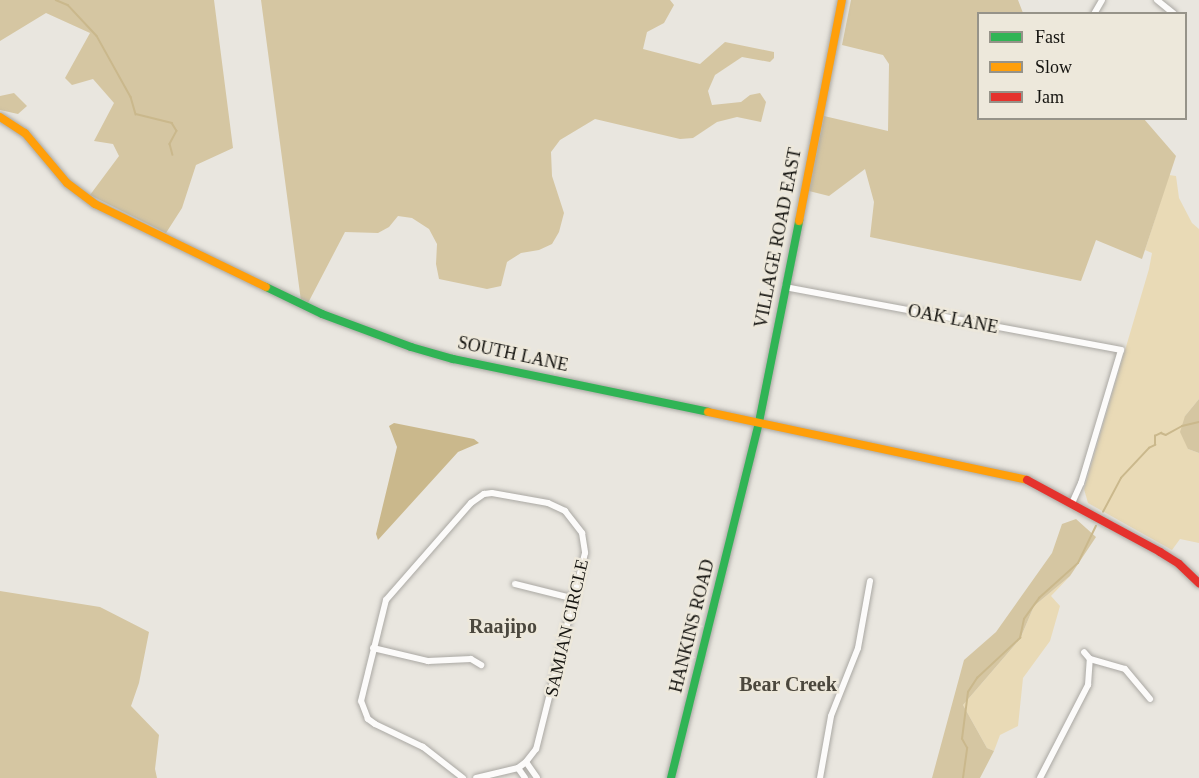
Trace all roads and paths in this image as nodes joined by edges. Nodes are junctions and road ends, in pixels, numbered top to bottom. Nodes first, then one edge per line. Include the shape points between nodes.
1 (842, 0) edge
2 (1157, 0) edge
3 (1172, 12) edge
4 (0, 117) edge
5 (785, 287) junction
6 (759, 422) junction
7 (744, 482) joint
8 (1072, 503) junction
9 (870, 581) dead end
10 (1199, 583) edge
11 (515, 584) dead end
12 (575, 599) junction
13 (373, 648) junction
14 (1084, 652) dead end
15 (1090, 659) junction
16 (481, 665) dead end
17 (1150, 699) dead end
18 (526, 762) junction
19 (518, 768) junction
20 (463, 778) edge
21 (476, 778) edge
22 (525, 778) edge
23 (537, 778) edge
24 (671, 778) edge
25 (820, 778) edge
26 (1040, 778) edge

1 - 5 street, VILLAGE ROAD EAST
2 - 3 street
4 - 6 street, SOUTH LANE via 25,133 67,183 95,204 322,314 453,359
5 - 6 street, VILLAGE ROAD EAST
5 - 8 street, OAK LANE via 1121,350
6 - 7 street, VILLAGE ROAD EAST
6 - 8 street, SOUTH LANE via 1008,474
7 - 24 street, HANKINS ROAD
8 - 10 street, SOUTH LANE via 1160,552
9 - 25 street via 858,648 831,716
11 - 12 street
12 - 13 street, SAMJAN CIRCLE via 585,553 582,533 573,518 548,503 484,494 471,503 386,600
12 - 18 street, SAMJAN CIRCLE via 540,741
13 - 16 street via 428,661 471,659
13 - 20 street, SAMJAN CIRCLE via 361,701 368,719 423,747
14 - 15 street
15 - 17 street via 1125,669
15 - 26 street via 1085,693
18 - 19 street, SAMJAN CIRCLE
18 - 23 street
19 - 21 street, SAMJAN CIRCLE
19 - 22 street

